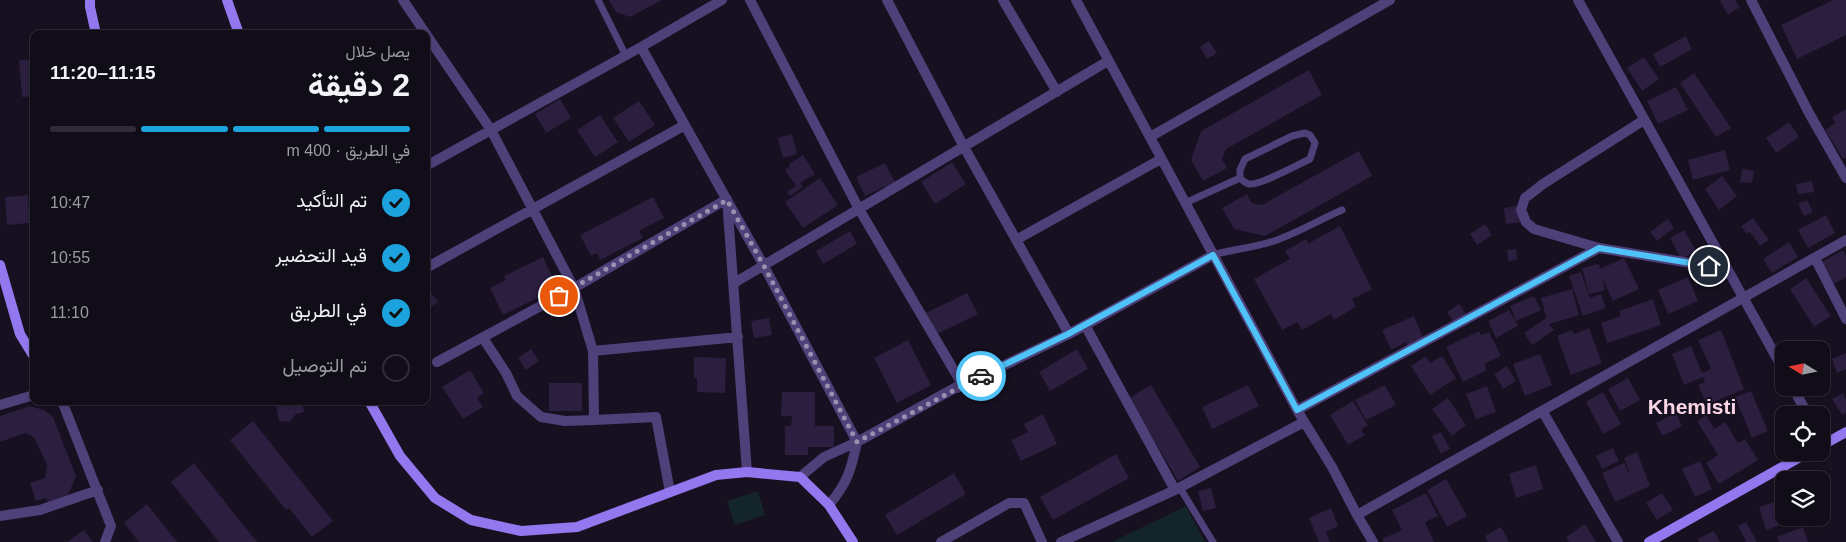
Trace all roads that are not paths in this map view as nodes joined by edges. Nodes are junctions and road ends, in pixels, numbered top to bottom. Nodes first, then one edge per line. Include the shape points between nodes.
1 (90, 0) edge
2 (227, 0) edge
3 (403, 0) edge
4 (598, 0) edge
5 (722, 0) edge
6 (750, 0) edge
7 (886, 0) edge
8 (1004, 0) edge
9 (1076, 0) edge
10 (1368, 0) edge
11 (1390, 0) edge
12 (1578, 0) edge
13 (1751, 0) edge
14 (1373, 10) junction
15 (95, 30) edge
16 (238, 30) edge
17 (423, 30) edge
18 (430, 40) edge
19 (641, 47) junction
20 (626, 56) junction
21 (1108, 61) junction
22 (1057, 92) junction
23 (1644, 120) junction
24 (686, 125) junction
25 (491, 130) junction
26 (1150, 137) junction
27 (964, 147) junction
28 (1161, 159) junction
29 (430, 164) edge
30 (1240, 178) junction
31 (1846, 178) edge
32 (727, 200) junction
33 (1185, 203) junction
34 (532, 209) junction
35 (859, 209) junction
36 (1342, 210) dead end
37 (1016, 240) junction
38 (1846, 240) edge
39 (1599, 248) junction
40 (1213, 255) junction
41 (1815, 258) junction
42 (0, 265) edge
43 (430, 266) edge
44 (764, 266) junction
45 (1727, 269) junction
46 (734, 283) junction
47 (574, 288) junction
48 (1743, 298) junction
49 (1846, 318) edge
50 (1085, 324) junction
51 (1068, 334) junction
52 (738, 337) junction
53 (483, 338) junction
54 (30, 350) edge
55 (593, 351) junction
56 (1775, 355) edge
57 (437, 362) dead end
58 (952, 390) junction
59 (30, 396) edge
60 (0, 405) edge
61 (64, 405) edge
62 (371, 405) edge
63 (1297, 410) junction
64 (1543, 412) junction
65 (594, 420) junction
66 (1304, 422) junction
67 (1845, 436) edge
68 (1830, 441) edge
69 (857, 442) junction
70 (1793, 461) edge
71 (747, 472) junction
72 (800, 477) junction
73 (1178, 489) junction
74 (98, 490) junction
75 (670, 492) junction
76 (829, 504) junction
77 (1357, 515) junction
78 (0, 516) edge
79 (106, 541) edge
80 (849, 541) edge
81 (941, 542) edge
82 (1042, 542) edge
83 (1061, 542) edge
84 (1213, 542) edge
85 (1373, 542) edge
86 (1618, 542) edge
87 (1649, 542) edge

1 - 15 main road
2 - 16 main road
3 - 17 street
4 - 20 lane
5 - 19 street
6 - 35 street
7 - 27 street
8 - 22 street
9 - 21 street
10 - 14 street
11 - 14 street
12 - 23 street
13 - 31 street
14 - 26 street
18 - 25 street
19 - 20 street
19 - 24 street
20 - 25 street
21 - 22 street
21 - 26 street
22 - 27 street
23 - 39 street via 1543,184 1526,198 1521,210 1526,222 1534,229
23 - 45 street
24 - 32 street
24 - 34 street
25 - 29 street
25 - 34 street
26 - 28 street
27 - 35 street
27 - 37 street
28 - 33 street
28 - 37 street
30 - 30 lane via 1251,185 1262,182 1310,159 1315,143 1305,133 1292,136 1245,159
30 - 33 lane
32 - 44 street
32 - 46 street
32 - 47 street
33 - 40 street
34 - 43 street
34 - 47 street
35 - 44 street
35 - 58 street via 962,384
36 - 40 lane via 1275,241
37 - 51 street
38 - 41 street
39 - 45 street
39 - 63 street
40 - 50 street
40 - 63 street
41 - 48 street
41 - 49 street
42 - 54 main road via 20,334
44 - 46 street
44 - 69 street
45 - 48 street
46 - 52 street
47 - 53 street
47 - 55 street
48 - 56 street
48 - 64 street
50 - 51 street
50 - 73 street
51 - 58 street
52 - 55 street
52 - 71 street
53 - 57 street
53 - 65 street via 517,396 541,417 564,421
55 - 65 street
58 - 69 street
59 - 60 street
61 - 74 street
62 - 75 main road via 400,456 435,498 471,520 520,531 577,527
63 - 66 street
64 - 77 street
64 - 86 street
65 - 75 street via 656,417
66 - 73 street
66 - 77 street
67 - 68 main road
69 - 72 street via 824,457
69 - 76 street via 851,471 842,490
70 - 87 main road
71 - 72 main road
71 - 75 main road via 716,475
72 - 76 main road
73 - 83 street
73 - 84 lane
74 - 78 street via 40,510
74 - 79 street via 111,526
76 - 80 main road
77 - 85 street
81 - 82 street via 1009,503 1024,503

